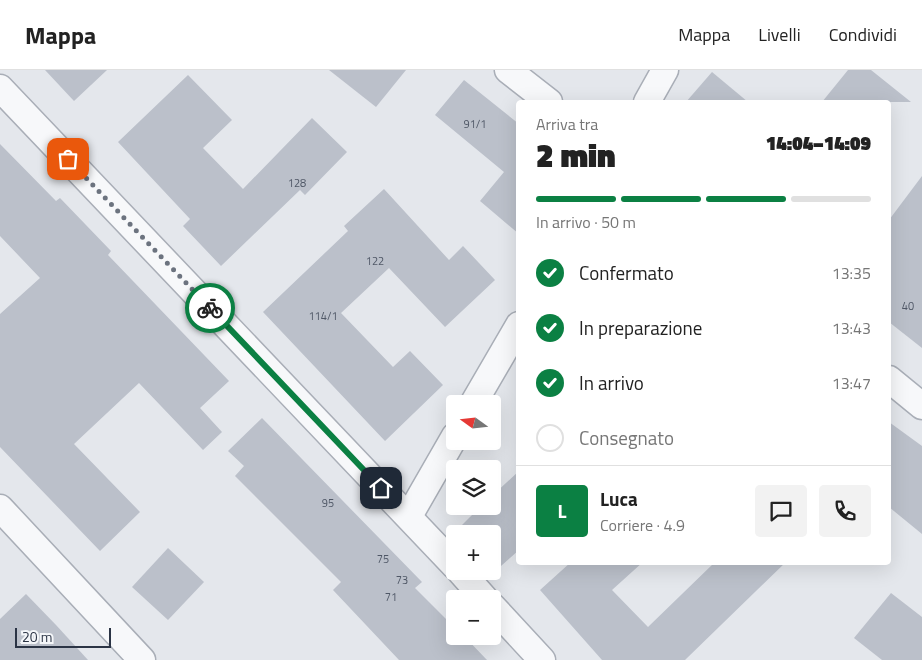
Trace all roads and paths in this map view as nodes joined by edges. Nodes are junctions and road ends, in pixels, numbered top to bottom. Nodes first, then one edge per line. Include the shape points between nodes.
1 (508, 70) edge
2 (665, 70) edge
3 (0, 88) edge
4 (546, 100) edge
5 (647, 100) edge
6 (516, 330) edge
7 (891, 381) edge
8 (478, 395) edge
9 (922, 406) edge
10 (447, 450) edge
11 (0, 508) edge
12 (409, 516) junction
13 (446, 556) edge
14 (468, 580) edge
15 (478, 590) edge
16 (501, 616) edge
17 (142, 660) edge
18 (542, 660) edge

1 - 4 street
2 - 5 street
3 - 12 street
6 - 8 street
7 - 9 street
10 - 12 street
11 - 17 street
12 - 13 street
14 - 15 street
16 - 18 street

